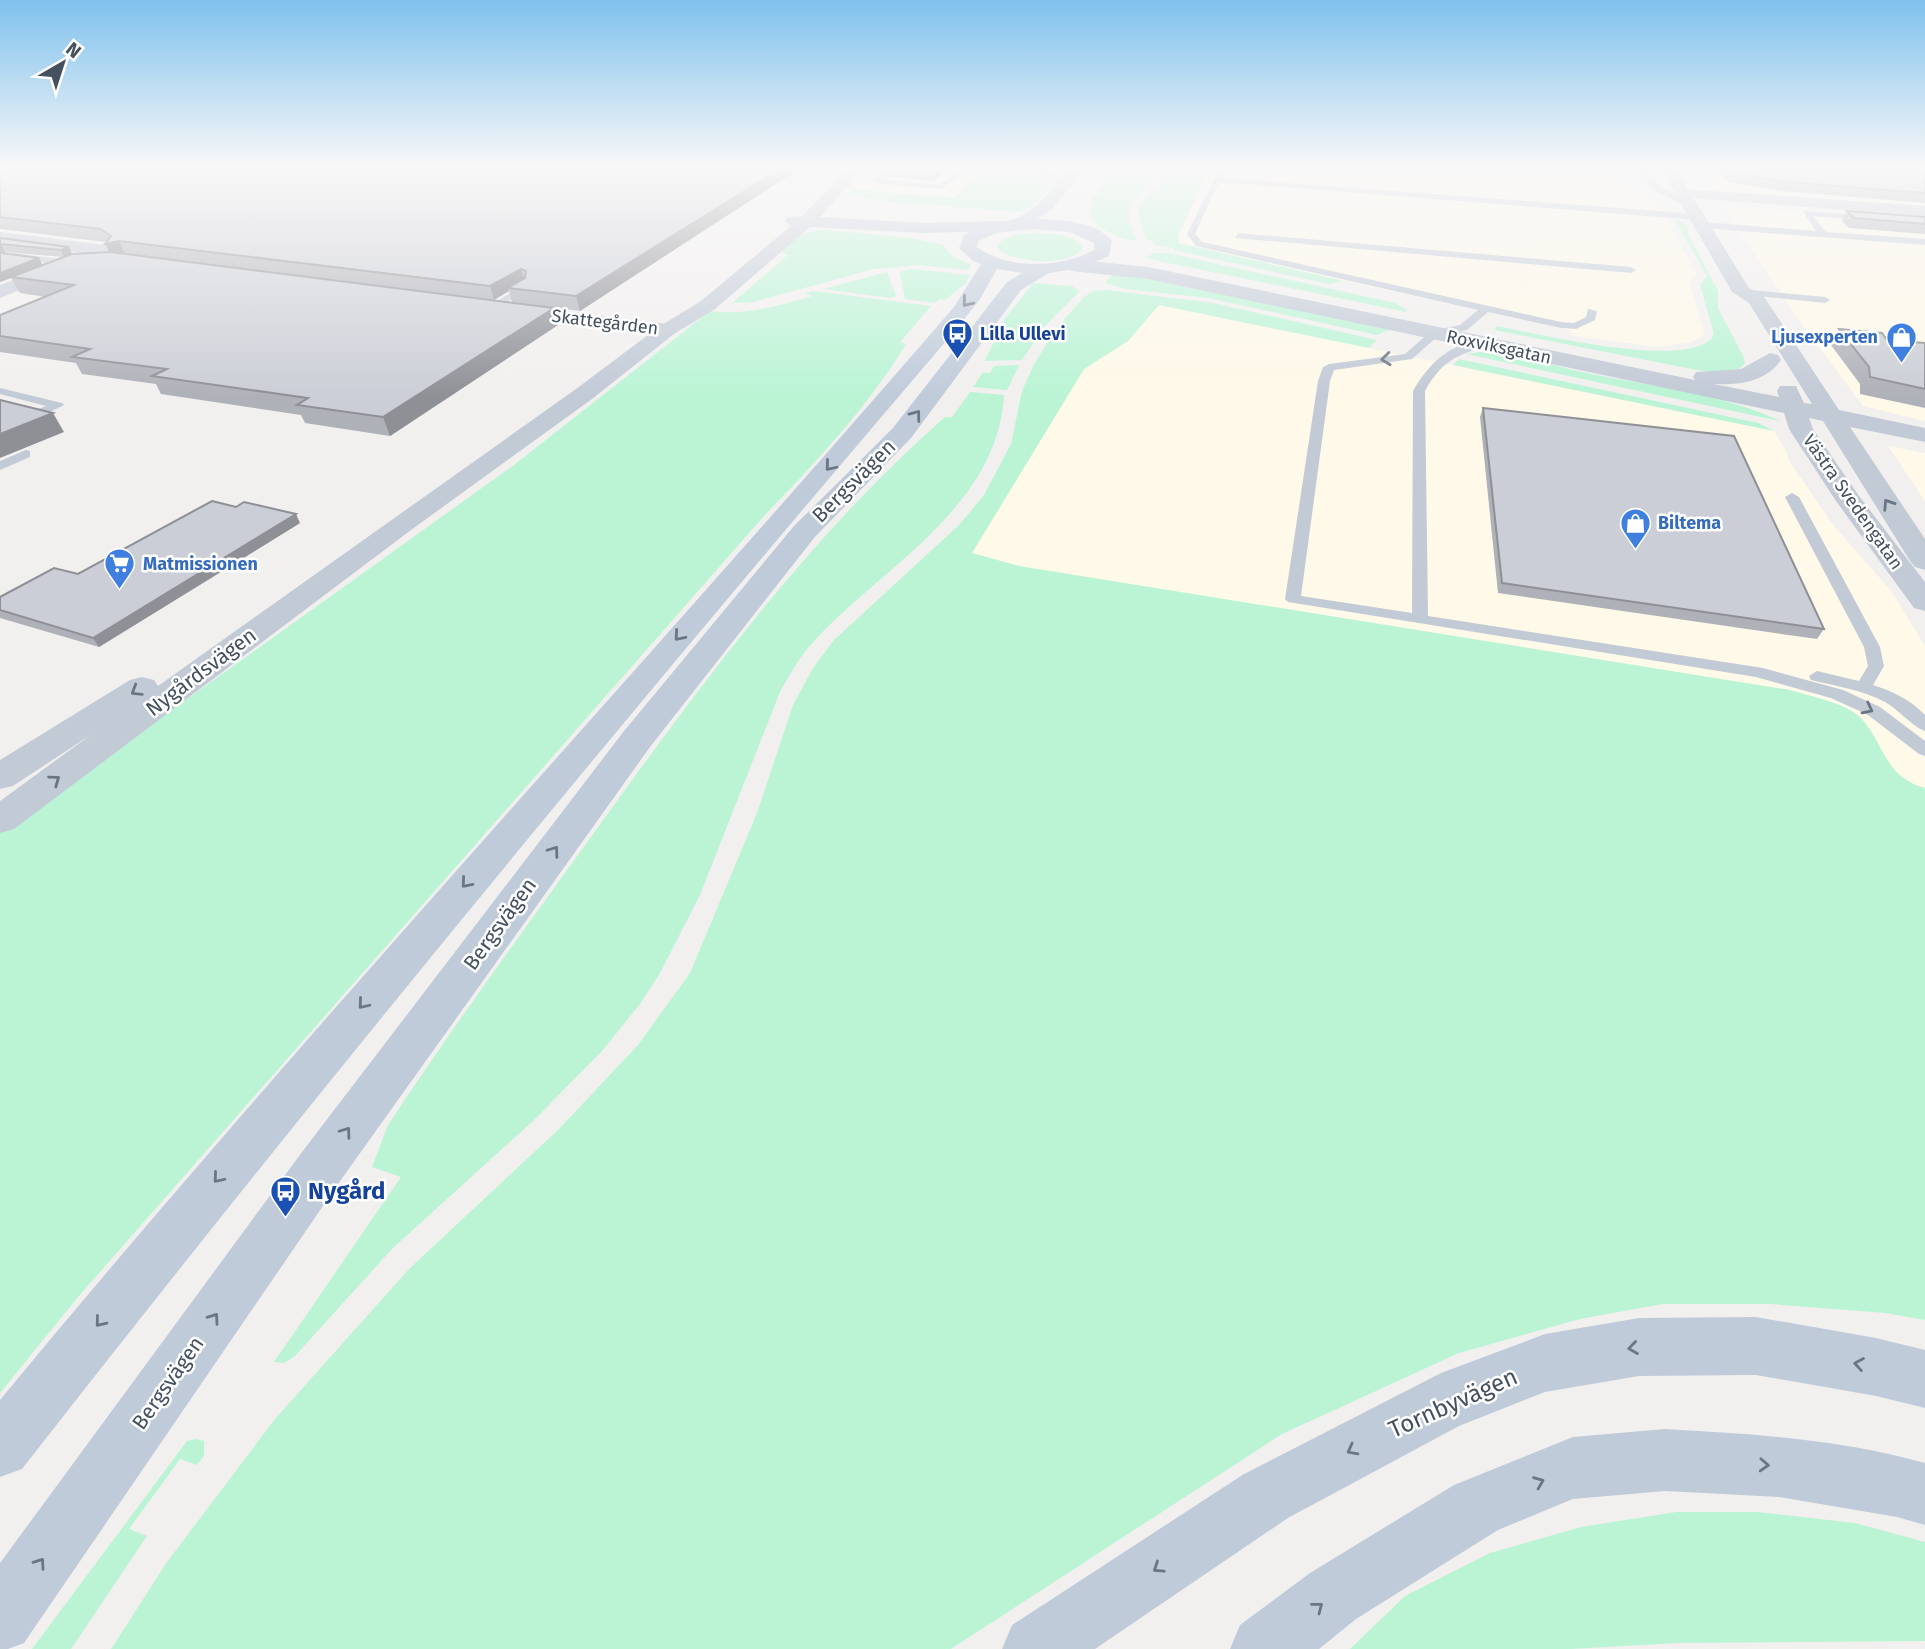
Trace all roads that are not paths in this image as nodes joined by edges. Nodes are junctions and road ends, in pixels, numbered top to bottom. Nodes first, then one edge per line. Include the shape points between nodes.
1 (57, 244) edge
2 (768, 244) edge
3 (956, 244) edge
4 (968, 244) edge
5 (1199, 244) edge
6 (1330, 244) edge
7 (1713, 244) edge
8 (1105, 246) joint
9 (968, 248) junction
10 (9, 256) edge
11 (992, 262) junction
12 (72, 264) junction
13 (98, 264) edge
14 (1071, 265) junction
15 (1045, 268) junction
16 (1631, 270) dead end
17 (524, 288) edge
18 (0, 292) edge
19 (1742, 292) junction
20 (1825, 300) dead end
21 (467, 304) edge
22 (490, 308) junction
23 (1485, 309) junction
24 (1592, 311) dead end
25 (1463, 328) junction
26 (667, 330) junction
27 (1435, 333) junction
28 (1486, 344) junction
29 (1761, 346) junction
30 (1700, 377) junction
31 (0, 391) edge
32 (1793, 403) junction
33 (1830, 410) junction
34 (28, 418) edge
35 (1925, 426) edge
36 (1925, 435) edge
37 (26, 454) dead end
38 (0, 466) edge
39 (1792, 497) dead end
40 (401, 524) junction
41 (1925, 561) edge
42 (1925, 602) edge
43 (1420, 620) junction
44 (1757, 672) junction
45 (1864, 686) junction
46 (1925, 725) edge
47 (1925, 750) edge
48 (0, 777) edge
49 (0, 820) edge
50 (1925, 1379) edge
51 (0, 1447) edge
52 (1925, 1494) edge
53 (0, 1619) edge
54 (1037, 1649) edge
55 (1264, 1649) edge

1 - 12 street via 106,250
2 - 26 street, Nygårdsvägen via 692,303
3 - 9 street
4 - 9 main road
5 - 23 lane
6 - 16 lane
7 - 19 street, Västra Svedengatan
8 - 14 main road via 1097,257
8 - 25 street, Roxviksgatan via 1127,258 1161,267
9 - 11 main road
10 - 12 lane
11 - 15 main road
11 -> 51 main road, Bergsvägen via 985,279 921,358 398,962
12 - 13 lane
12 - 18 street
14 - 15 main road
14 - 27 street, Roxviksgatan via 1148,273
53 -> 15 main road, Bergsvägen via 320,1168 637,738 804,532 902,433 1014,286
17 - 22 lane
19 - 20 lane
19 - 29 street, Västra Svedengatan via 1733,296
19 - 33 street, Västra Svedengatan via 1756,299
21 - 22 street, Skattegården
22 - 26 street, Skattegården
23 - 24 lane via 1576,326 1591,318
23 - 25 lane
25 - 27 lane
25 - 30 street, Roxviksgatan
26 - 40 street, Nygårdsvägen
27 - 28 street, Roxviksgatan
27 -> 43 lane via 1408,357 1329,366 1293,599
28 - 32 street, Roxviksgatan
28 - 43 lane via 1458,349 1445,357 1430,370 1419,391
29 - 30 street via 1761,371
29 - 32 street, Västra Svedengatan
30 - 32 street, Roxviksgatan
31 - 34 lane via 58,405
32 - 33 street, Roxviksgatan
32 - 42 street, Västra Svedengatan via 1801,429
33 - 35 street, Roxviksgatan
33 - 36 street, Roxviksgatan
41 -> 33 street, Västra Svedengatan
37 - 38 lane
39 - 45 lane via 1872,647 1876,666
40 -> 48 street, Nygårdsvägen
49 -> 40 street, Nygårdsvägen
43 - 44 lane
44 - 45 lane via 1802,673
44 -> 47 lane via 1862,705
45 - 46 lane via 1894,699
50 -> 54 main road, Tornbyvägen via 1756,1346 1639,1347 1545,1363 1441,1403 1266,1496
55 -> 52 main road via 1333,1596 1476,1507 1573,1468 1665,1460 1779,1466

